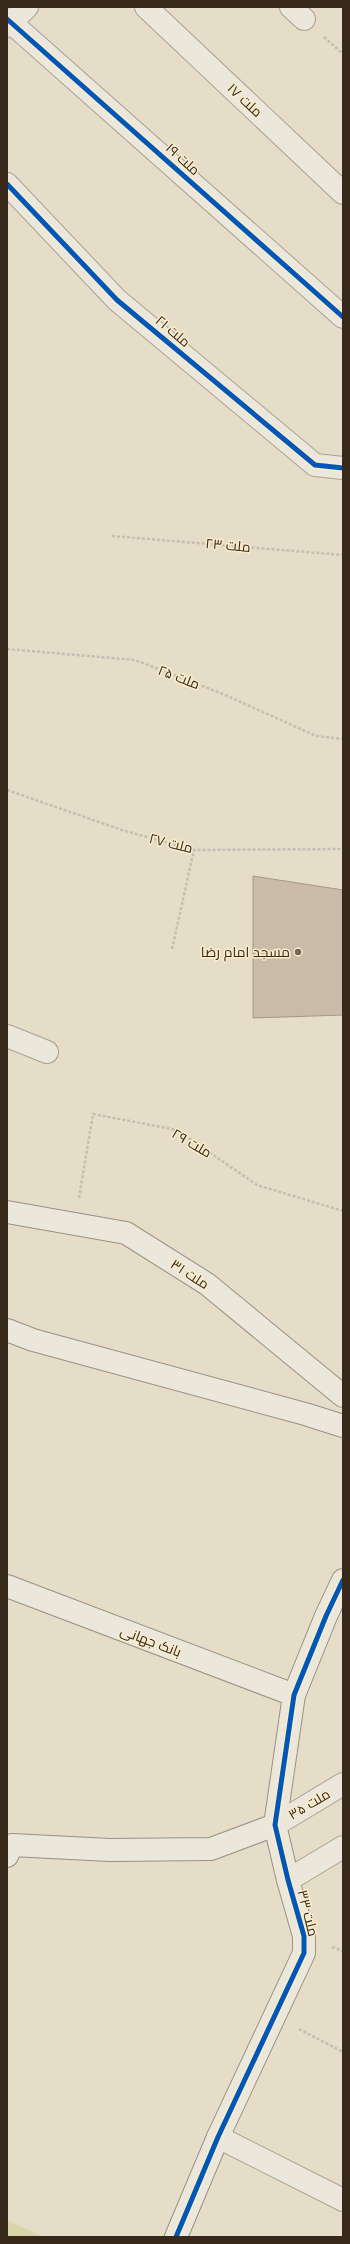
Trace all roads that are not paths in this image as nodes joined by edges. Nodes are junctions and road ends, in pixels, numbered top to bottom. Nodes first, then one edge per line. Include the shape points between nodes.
1 (27, 7) edge
2 (146, 7) edge
3 (8, 23) edge
4 (7, 184) edge
5 (343, 193) edge
6 (343, 317) edge
7 (343, 468) edge
8 (7, 1036) edge
9 (47, 1052) dead end
10 (7, 1212) edge
11 (7, 1330) edge
12 (343, 1396) edge
13 (343, 1426) edge
14 (343, 1580) edge
15 (7, 1586) edge
16 (294, 1695) junction
17 (343, 1784) edge
18 (275, 1825) junction
19 (343, 1847) edge
20 (9, 1848) edge
21 (288, 1880) junction
22 (218, 2138) junction
23 (343, 2200) edge
24 (176, 2237) edge

1 - 3 street
2 - 5 street, ملت ۱۷
3 - 6 street, ملت ۱۹
4 - 7 street, ملت ۲۱ via 117,300 316,465
8 - 9 street
10 - 12 street, ملت ۳۱ via 126,1233 201,1280
11 - 13 street via 33,1340
14 - 16 street, ملت ۳۳
15 - 16 street, بانک جهانی
16 - 18 street, ملت ۳۳
17 - 18 street, ملت ۳۵
18 - 20 street, ملت ۳۵ via 211,1849
18 - 21 street, ملت ۳۳
19 - 21 street
21 - 22 street, ملت ۳۳ via 304,1936 304,1953
22 - 23 street
22 - 24 street, ملت ۳۳

